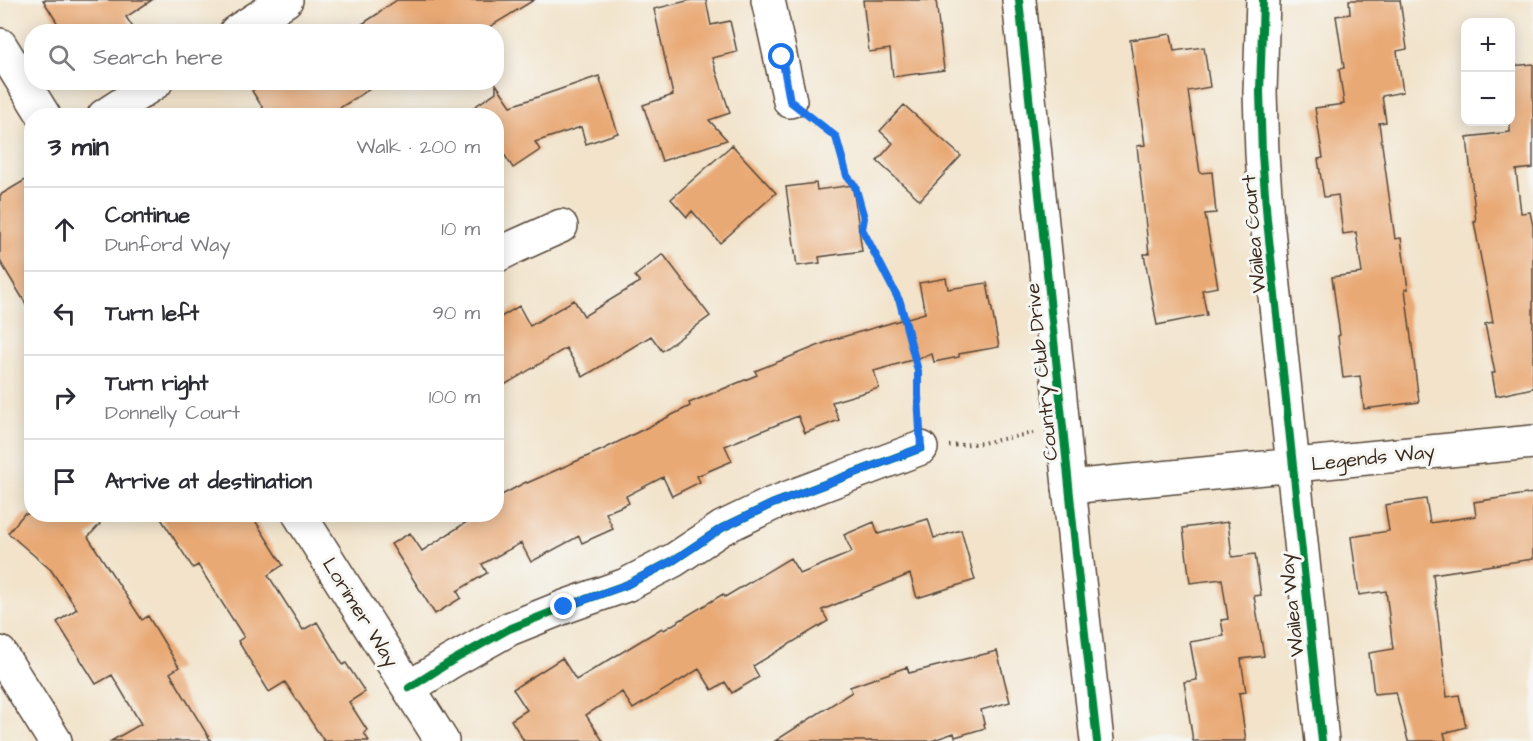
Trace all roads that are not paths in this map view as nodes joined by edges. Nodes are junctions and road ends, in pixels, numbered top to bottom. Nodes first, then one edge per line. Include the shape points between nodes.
1 (286, 0) edge
2 (768, 0) edge
3 (1019, 0) edge
4 (1263, 0) edge
5 (248, 24) edge
6 (0, 45) edge
7 (24, 84) edge
8 (28, 90) edge
9 (144, 90) edge
10 (790, 101) road end
11 (39, 108) edge
12 (116, 108) edge
13 (561, 226) dead end
14 (504, 252) edge
15 (1533, 442) edge
16 (921, 448) road end
17 (1293, 465) junction
18 (1069, 487) junction
19 (304, 522) edge
20 (0, 653) edge
21 (409, 687) junction
22 (55, 741) edge
23 (442, 741) edge
24 (1097, 741) edge
25 (1322, 741) edge

1 - 5 street
2 - 10 street
3 - 18 street, Country Club Drive
4 - 17 street, Wailea Court via 1262,154
6 - 7 street
8 - 11 street
9 - 12 street
13 - 14 street
15 - 17 street, Legends Way
16 - 21 street via 772,504 722,528 674,560 626,585 508,629
17 - 18 street, Legends Way
17 - 25 street, Wailea Way
18 - 24 street, Country Club Drive
19 - 21 street, Lorimer Way
20 - 22 street
21 - 23 street, Lorimer Way

